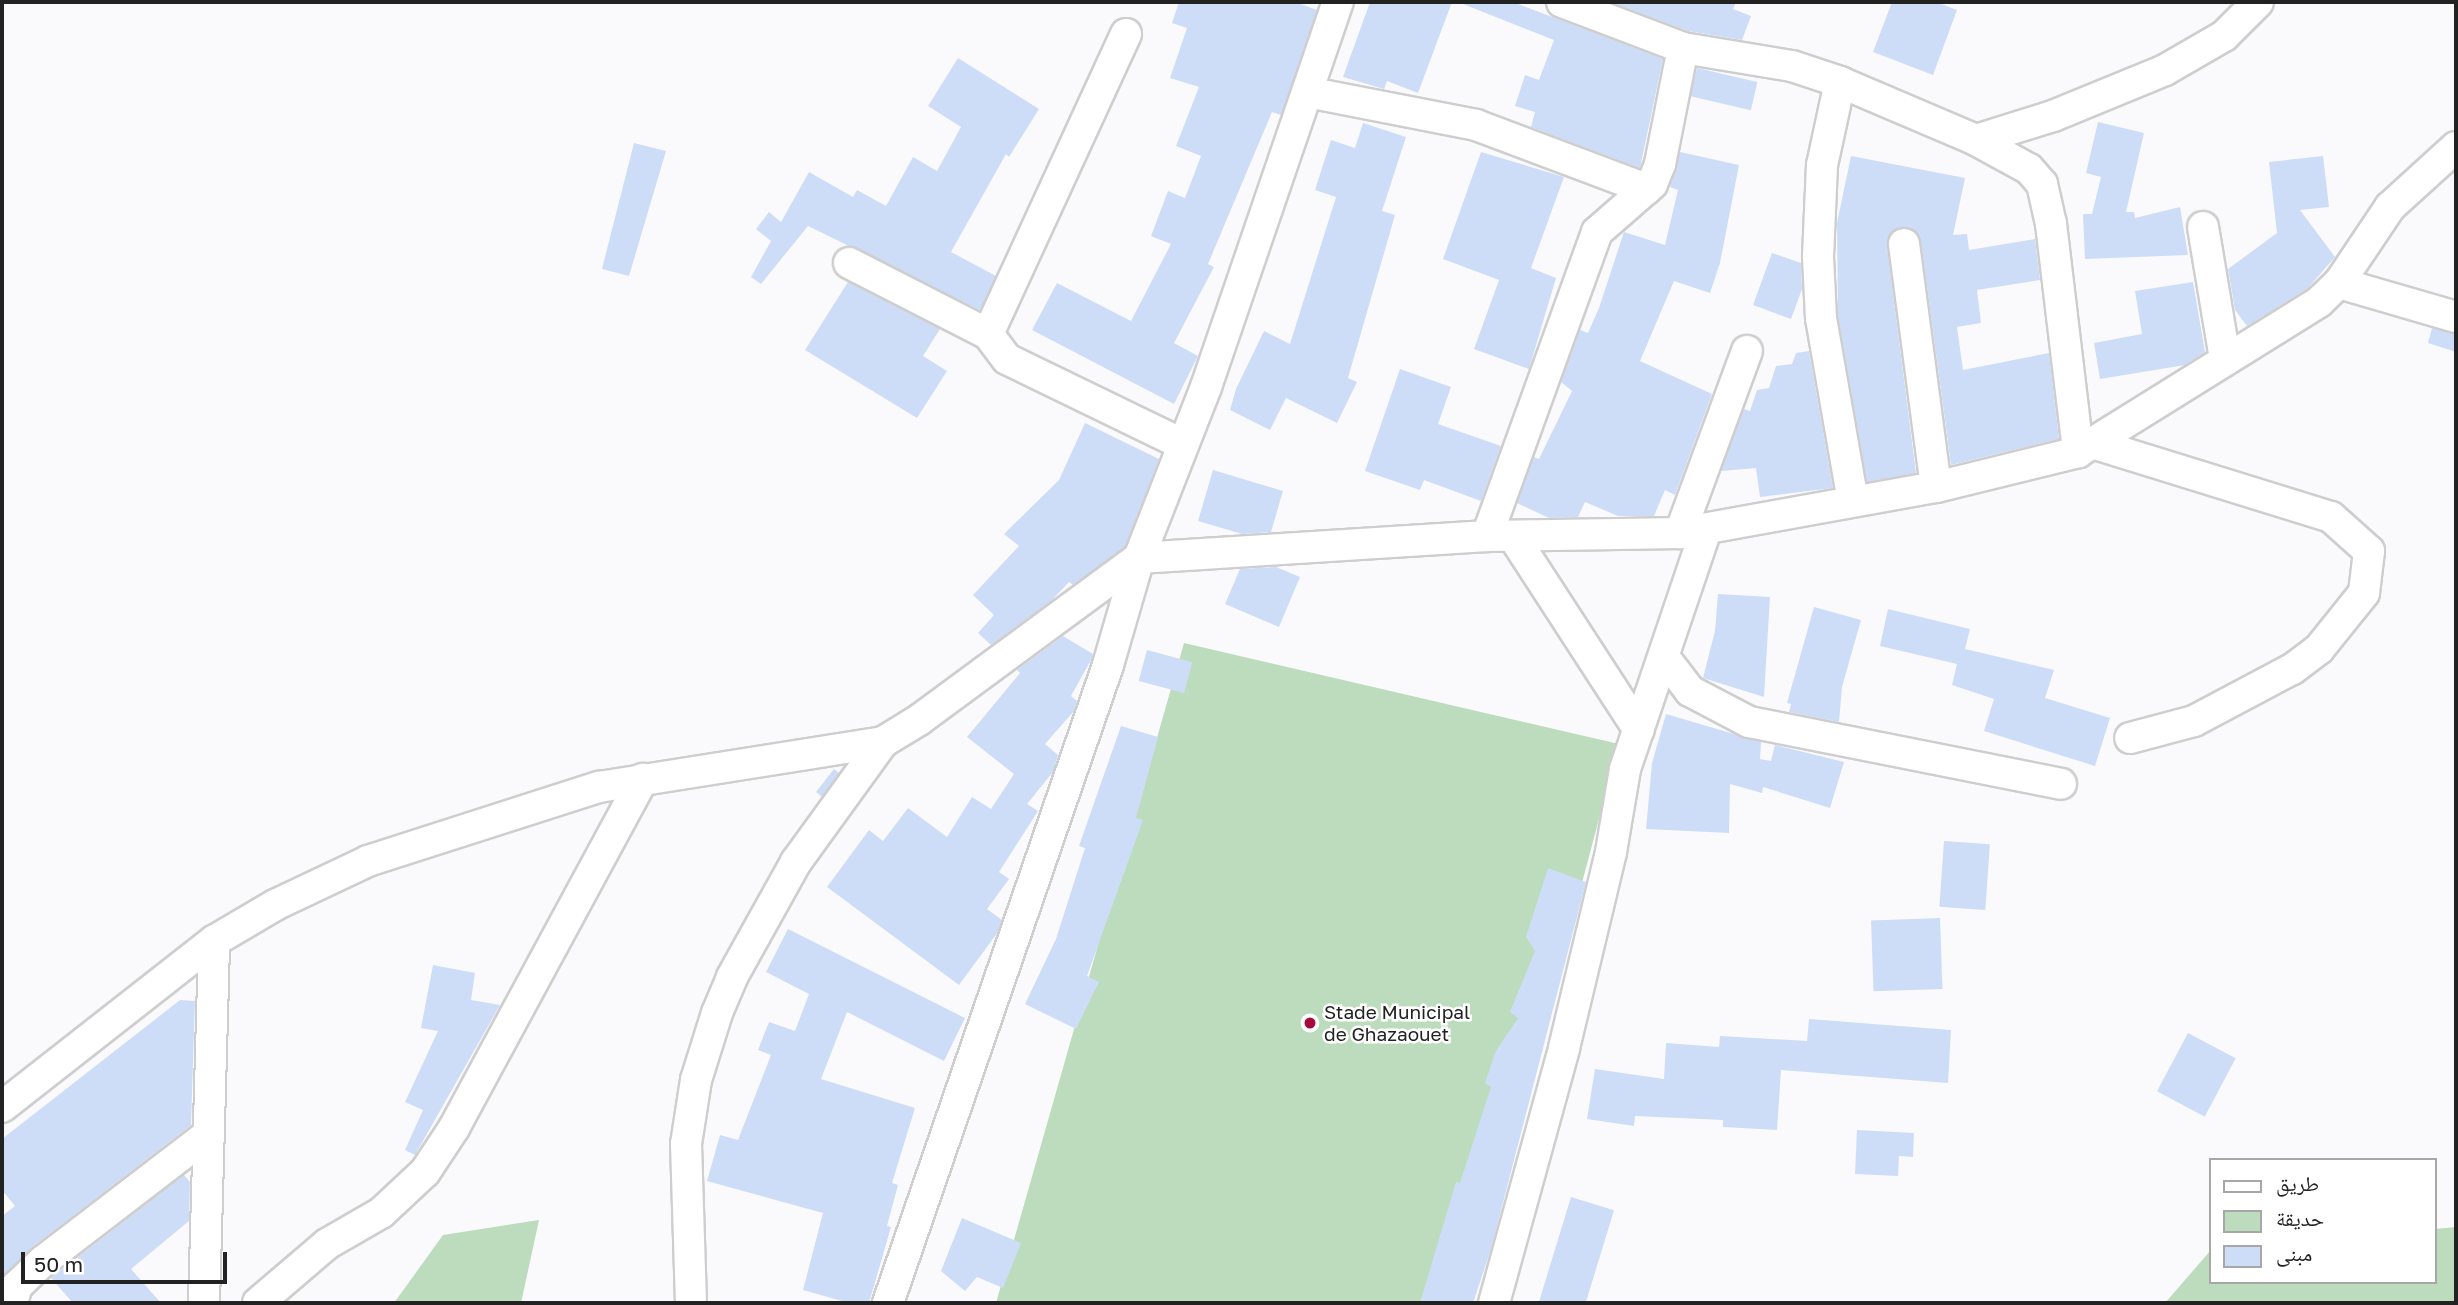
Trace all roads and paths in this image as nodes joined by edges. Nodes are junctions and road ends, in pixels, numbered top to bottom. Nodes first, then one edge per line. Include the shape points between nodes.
1 (1338, 2) edge
2 (1562, 2) edge
3 (2258, 2) edge
4 (1126, 34) dead end
5 (1682, 48) junction
6 (1840, 82) junction
7 (1307, 92) junction
8 (1976, 140) junction
9 (2456, 146) edge
10 (1646, 189) junction
11 (2203, 227) dead end
12 (1904, 244) dead end
13 (849, 263) dead end
14 (2339, 283) junction
15 (2456, 317) edge
16 (988, 334) junction
17 (1747, 351) dead end
18 (2225, 358) junction
19 (1182, 444) junction
20 (2086, 448) junction
21 (1936, 486) junction
22 (1853, 501) junction
23 (1693, 531) junction
24 (1500, 536) junction
25 (1139, 558) junction
26 (1664, 657) junction
27 (1639, 730) junction
28 (2130, 738) dead end
29 (883, 742) junction
30 (643, 779) junction
31 (2062, 784) dead end
32 (214, 942) junction
33 (2, 1107) edge
34 (209, 1134) junction
35 (12, 1303) edge
36 (204, 1303) edge
37 (258, 1303) edge
38 (691, 1303) edge
39 (888, 1303) edge
40 (1494, 1303) edge

1 - 7 street
2 - 5 street
3 - 8 street via 2224,36 2165,70 2053,117
4 - 16 street
5 - 6 street via 1792,66
5 - 10 street via 1660,164
6 - 8 street
6 - 22 street via 1822,165 1818,257 1821,317
7 - 10 street via 1476,125
7 - 19 street via 1286,163
8 - 20 street via 2029,169 2042,184
9 - 14 street via 2390,207
10 - 24 street via 1597,232
11 - 18 street
12 - 21 street
13 - 16 street
14 - 15 street
14 - 18 street via 2319,302
16 - 19 street via 1017,364
17 - 23 street
18 - 20 street
19 - 25 street
20 - 21 street
20 - 28 street via 2331,517 2369,551 2364,593 2319,649 2194,721
21 - 22 street
22 - 23 street
23 - 24 street
23 - 26 street
24 - 25 street
24 - 27 street
25 - 29 street
25 - 39 street via 1108,665
26 - 27 street
26 - 31 street via 1690,691 1748,722
27 - 40 street via 1625,769 1611,852 1564,1048
29 - 30 street
29 - 38 street via 796,862 717,1013 696,1080 686,1144
30 - 32 street via 599,787 477,823 369,861 275,905
30 - 37 street via 454,1128 425,1172 381,1213 327,1244
32 - 33 street
32 - 34 street
34 - 35 street via 42,1262 17,1286
34 - 36 street

